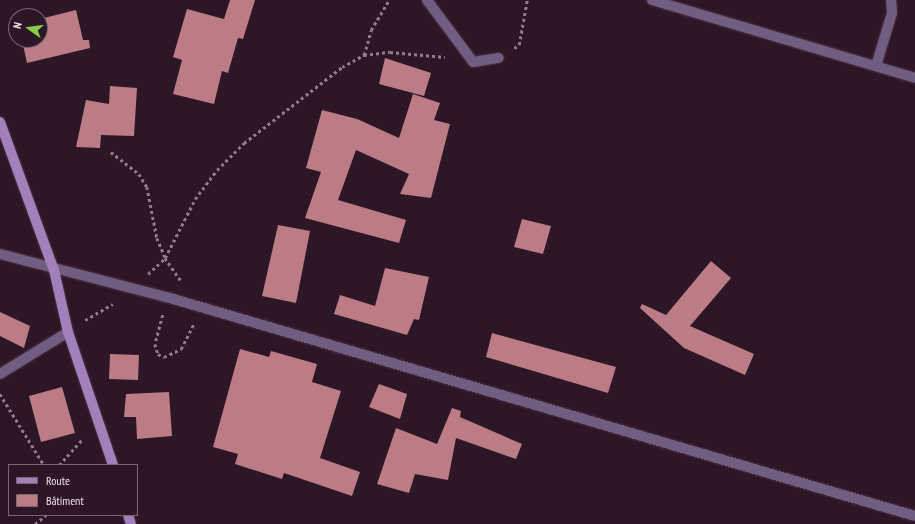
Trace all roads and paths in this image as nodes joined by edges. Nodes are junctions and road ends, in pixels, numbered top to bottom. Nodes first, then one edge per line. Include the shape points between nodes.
1 (389, 0) edge
2 (427, 0) edge
3 (527, 0) edge
4 (652, 0) edge
5 (892, 0) edge
6 (364, 54) junction
7 (499, 58) joint
8 (473, 62) junction
9 (876, 66) junction
10 (915, 78) edge
11 (0, 122) edge
12 (111, 152) dead end
13 (0, 254) edge
14 (54, 270) junction
15 (170, 298) junction
16 (118, 303) dead end
17 (200, 306) junction
18 (68, 332) junction
19 (0, 374) edge
20 (0, 394) edge
21 (101, 423) junction
22 (43, 464) edge
23 (60, 464) edge
24 (113, 464) edge
25 (915, 516) edge
26 (41, 522) edge
27 (34, 524) edge

1 - 6 path via 371,30
2 - 8 street
3 - 7 path via 519,45
4 - 9 street
5 - 9 street via 892,13
6 - 8 path via 390,52
6 - 12 path via 342,67 244,143 217,170 195,199 165,258 157,238 147,187 138,174
7 - 8 street
9 - 10 street
11 - 14 street
13 - 14 street
14 - 15 street
14 - 18 street
15 - 17 street
15 - 17 path via 155,344 158,354 164,357 174,355 189,338
16 - 18 path
17 - 25 street
18 - 19 street
18 - 21 street
20 - 22 path
21 - 23 path
21 - 24 street
26 - 27 path

